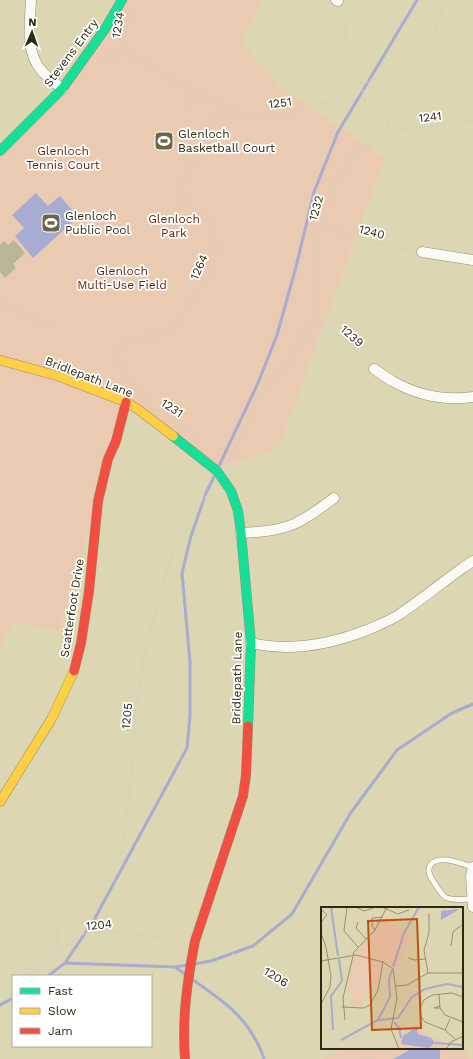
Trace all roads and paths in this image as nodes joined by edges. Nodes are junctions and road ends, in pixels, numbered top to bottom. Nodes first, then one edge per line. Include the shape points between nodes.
1 (31, 0) edge
2 (122, 0) edge
3 (448, 0) edge
4 (337, 1) edge
5 (132, 5) dead end
6 (122, 53) joint
7 (362, 86) junction
8 (62, 89) junction
9 (196, 94) junction
10 (190, 104) dead end
11 (230, 110) junction
12 (473, 120) edge
13 (389, 123) junction
14 (0, 150) edge
15 (320, 225) junction
16 (422, 252) joint
17 (473, 260) edge
18 (0, 301) edge
19 (315, 319) junction
20 (50, 326) dead end
21 (117, 348) dead end
22 (0, 360) edge
23 (112, 360) dead end
24 (374, 369) joint
25 (473, 397) edge
26 (126, 402) junction
27 (151, 405) dead end
28 (160, 411) dead end
29 (200, 442) dead end
30 (217, 472) junction
31 (334, 498) dead end
32 (241, 533) junction
33 (473, 561) edge
34 (251, 643) junction
35 (0, 802) edge
36 (473, 867) edge
37 (473, 903) edge
38 (188, 940) dead end
39 (204, 941) dead end
40 (58, 950) junction
41 (26, 975) edge
42 (12, 980) edge
43 (0, 985) edge
44 (321, 1006) edge
45 (382, 1049) edge
46 (452, 1049) edge
47 (459, 1049) edge
48 (184, 1059) edge
49 (367, 1059) edge
50 (453, 1059) edge
51 (464, 1059) edge

1 - 8 street via 31,51 40,69
2 - 8 street, Stevens Entry via 105,29
3 - 7 path via 442,7 427,51 419,58 384,71
4 - 7 path via 344,14 346,38 353,66
5 - 6 path, 1234
6 - 9 path, 1251 via 148,64
7 - 11 path, 1251 via 341,97 288,113 237,114
7 - 13 path via 365,102 386,116
8 - 14 street, Stevens Entry
9 - 10 path via 195,100
9 - 11 path, 1251
11 - 21 path, 1264 via 209,121 208,132 181,185 180,195 189,206 214,226 216,248 213,264 188,308 173,325 155,336 134,339
12 - 13 path, 1241 via 402,129
13 - 15 path, 1232 via 385,136 350,158 331,189
15 - 16 path, 1240 via 369,242
15 - 19 path, 1232
16 - 17 street
18 - 20 path via 41,324
19 - 24 path, 1239 via 347,341
19 - 30 path, 1232 via 283,369 254,399 236,449
22 - 26 street, Bridlepath Lane via 58,376
23 - 27 path, 1231 via 118,363
24 - 25 street via 392,381 432,396 460,399
26 - 30 street, Bridlepath Lane
26 - 35 street, Scatterfoot Drive via 98,501 89,590 81,643 74,669 52,718
28 - 29 path, 1231 via 174,417
30 - 32 street, Bridlepath Lane via 231,491 238,511
30 - 40 path, 1205 via 180,535 150,628 135,716 133,757 121,855 104,879 60,918 57,931
31 - 32 street via 295,524 280,529
32 - 34 street, Bridlepath Lane
33 - 34 street via 399,615 354,635 300,646
34 - 48 street, Bridlepath Lane via 247,758 243,796 194,948 185,995
36 - 37 street
36 - 37 lane via 451,860 438,860 433,862 428,872 446,897
38 - 40 path, 1204 via 117,932 85,933
39 - 44 path, 1206 via 221,946 242,961 258,978 291,997
40 - 41 path, 1204
42 - 43 path
45 - 49 path
46 - 50 path
47 - 51 path

